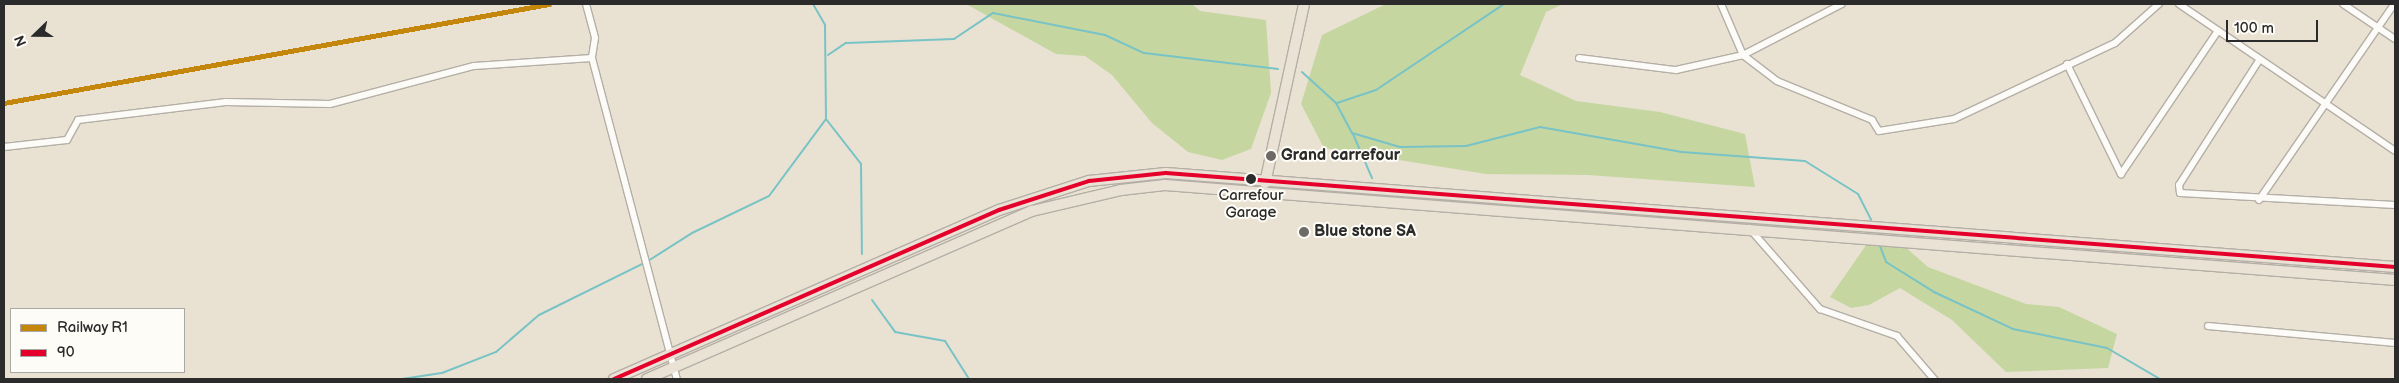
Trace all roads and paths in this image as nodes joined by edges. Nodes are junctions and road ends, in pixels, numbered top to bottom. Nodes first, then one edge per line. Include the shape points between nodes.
1 (586, 4) edge
2 (1304, 4) edge
3 (1721, 4) edge
4 (1842, 4) edge
5 (2158, 4) edge
6 (2179, 4) edge
7 (2343, 4) edge
8 (2394, 4) edge
9 (2377, 26) junction
10 (2218, 31) junction
11 (2395, 39) edge
12 (1743, 55) junction
13 (592, 58) junction
14 (1579, 58) dead end
15 (2258, 62) junction
16 (2067, 64) junction
17 (2325, 105) junction
18 (4, 147) edge
19 (2395, 150) edge
20 (1266, 177) junction
21 (1264, 190) junction
22 (2260, 200) junction
23 (2395, 205) edge
24 (1749, 228) junction
25 (2395, 267) edge
26 (2395, 280) edge
27 (2208, 326) dead end
28 (2395, 342) edge
29 (671, 353) junction
30 (673, 368) junction
31 (614, 379) edge
32 (647, 379) edge
33 (677, 379) edge
34 (1934, 379) edge

1 - 13 street via 595,38
2 - 20 main road
3 - 12 street
4 - 12 street
5 - 16 street via 2115,43
6 - 10 street
7 - 9 street
8 - 9 street
9 - 11 street
9 - 17 street
10 - 15 street
10 - 16 street via 2121,174
12 - 14 street via 1676,70
12 - 16 street via 1777,81 1872,120 1879,131 1954,119
13 - 18 street via 474,66 330,104 226,102 78,120 67,140
13 - 29 street
15 - 17 street
15 - 22 street via 2178,189 2186,194
17 - 19 street
17 - 22 street
20 - 21 main road
20 - 25 main road
20 - 29 main road via 1166,173 1068,186 999,210
21 - 24 main road
21 - 30 main road via 1165,185 1121,190 1032,212
22 - 23 street
24 - 26 main road
24 - 34 street via 1820,309 1897,336
27 - 28 street
29 - 30 street
29 - 31 main road
30 - 32 main road
30 - 33 street

